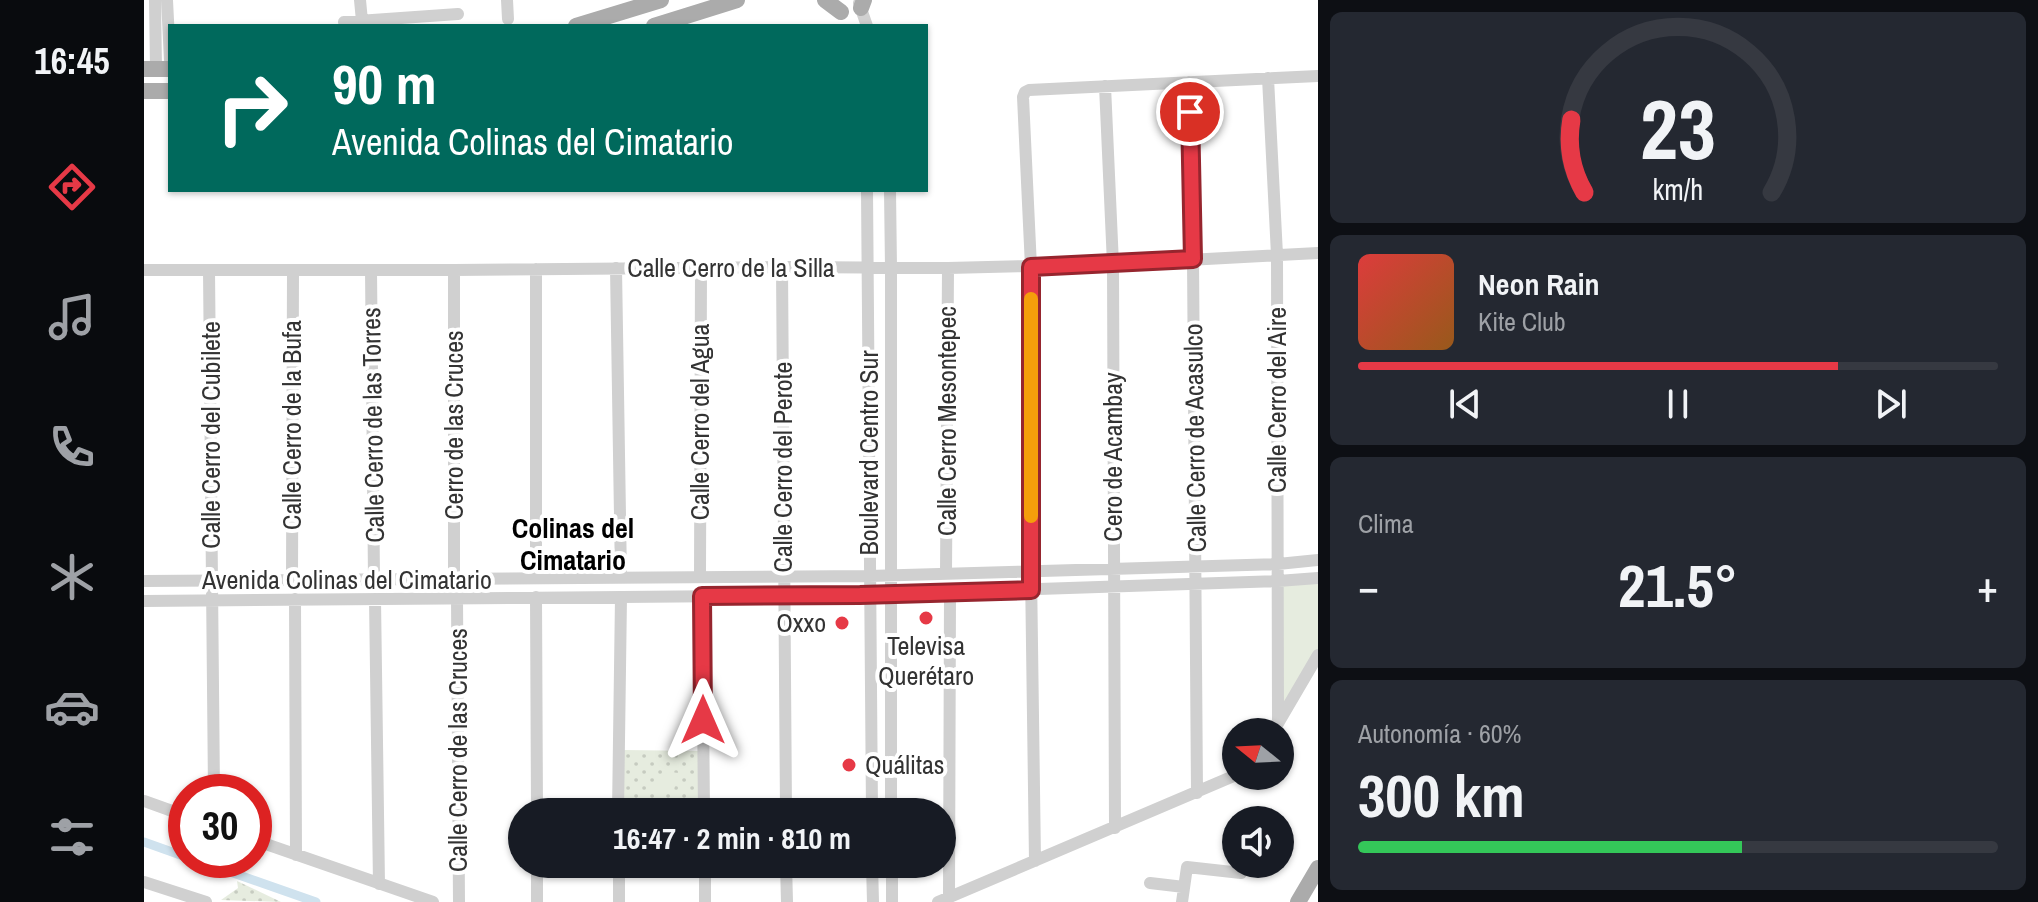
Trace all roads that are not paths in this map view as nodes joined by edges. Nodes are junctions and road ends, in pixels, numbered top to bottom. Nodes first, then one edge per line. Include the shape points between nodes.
1 (155, 0) edge
2 (167, 0) edge
3 (360, 0) edge
4 (438, 0) edge
5 (507, 0) edge
6 (661, 0) edge
7 (737, 0) edge
8 (825, 0) edge
9 (861, 3) edge
10 (841, 13) edge
11 (458, 14) dead end
12 (439, 16) junction
13 (508, 19) dead end
14 (362, 21) junction
15 (344, 22) dead end
16 (399, 22) edge
17 (583, 24) edge
18 (660, 24) edge
19 (866, 24) edge
20 (160, 67) edge
21 (1318, 76) edge
22 (1268, 78) junction
23 (1189, 82) junction
24 (1105, 86) junction
25 (144, 91) edge
26 (168, 91) edge
27 (867, 192) edge
28 (890, 192) edge
29 (1318, 253) edge
30 (1277, 255) junction
31 (1193, 259) junction
32 (1113, 264) junction
33 (701, 267) junction
34 (782, 267) junction
35 (868, 267) junction
36 (1031, 267) junction
37 (616, 268) junction
38 (891, 268) junction
39 (948, 268) junction
40 (536, 269) junction
41 (144, 270) edge
42 (209, 270) junction
43 (371, 270) junction
44 (454, 270) junction
45 (293, 271) junction
46 (1318, 560) edge
47 (1278, 564) junction
48 (1196, 567) junction
49 (1113, 569) junction
50 (1031, 572) junction
51 (975, 573) junction
52 (946, 574) junction
53 (891, 575) junction
54 (869, 576) junction
55 (700, 577) junction
56 (783, 577) junction
57 (536, 578) junction
58 (621, 578) junction
59 (661, 578) junction
60 (1318, 578) edge
61 (374, 579) junction
62 (411, 579) junction
63 (454, 579) junction
64 (496, 579) junction
65 (581, 579) junction
66 (292, 580) junction
67 (333, 580) junction
68 (144, 581) edge
69 (212, 581) junction
70 (1278, 581) junction
71 (1196, 584) junction
72 (1114, 587) junction
73 (1031, 590) junction
74 (975, 592) junction
75 (950, 593) junction
76 (891, 594) junction
77 (869, 595) junction
78 (702, 596) junction
79 (783, 596) junction
80 (536, 597) junction
81 (581, 597) junction
82 (621, 597) junction
83 (662, 597) junction
84 (412, 598) junction
85 (457, 598) junction
86 (497, 598) junction
87 (295, 599) junction
88 (334, 599) junction
89 (375, 599) junction
90 (213, 600) junction
91 (144, 601) edge
92 (1318, 655) edge
93 (1276, 718) edge
94 (1281, 718) edge
95 (214, 774) edge
96 (1222, 781) edge
97 (1197, 793) junction
98 (537, 798) edge
99 (618, 798) edge
100 (704, 798) edge
101 (786, 798) edge
102 (872, 798) edge
103 (891, 798) edge
104 (144, 801) edge
105 (168, 810) edge
106 (1115, 828) junction
107 (272, 846) edge
108 (296, 855) junction
109 (1035, 861) junction
110 (1318, 868) edge
111 (1222, 871) edge
112 (537, 878) edge
113 (619, 878) edge
114 (705, 878) edge
115 (786, 878) edge
116 (872, 878) edge
117 (892, 878) edge
118 (1150, 883) dead end
119 (150, 884) edge
120 (379, 884) junction
121 (1184, 887) junction
122 (944, 900) edge
123 (158, 902) edge
124 (206, 902) edge
125 (433, 902) edge
126 (459, 902) edge
127 (537, 902) edge
128 (619, 902) edge
129 (705, 902) edge
130 (787, 902) edge
131 (873, 902) edge
132 (892, 902) edge
133 (1182, 902) edge
134 (1298, 902) edge

1 - 20 street
2 - 20 street
3 - 14 street
4 - 12 street
5 - 13 street
6 - 17 main road
7 - 18 main road
8 - 10 main road
9 - 19 street
11 - 12 street
12 - 16 street
14 - 15 street
14 - 16 street
21 - 22 street
22 - 23 street
22 - 30 street, Calle Cerro del Aire
23 - 24 street
23 - 31 street, Calle Cerro de Acasulco
24 - 32 street, Cero de Acambay
24 - 36 street via 1025,92
25 - 26 main road
27 - 35 street, Boulevard Centro Sur
28 - 38 street, Boulevard Centro Sur
29 - 30 street, Calle Cerro de la Silla
30 - 31 street, Calle Cerro de la Silla
30 - 47 street, Calle Cerro del Aire
31 - 32 street, Calle Cerro de la Silla
31 - 48 street, Calle Cerro de Acasulco
32 - 36 street, Calle Cerro de la Silla
32 - 49 street, Cero de Acambay
33 - 34 street, Calle Cerro de la Silla
33 - 37 street, Calle Cerro de la Silla
33 - 55 street, Calle Cerro del Agua
34 - 35 street, Calle Cerro de la Silla
34 - 56 street, Calle Cerro del Perote
35 - 38 street, Calle Cerro de la Silla
35 - 54 street, Boulevard Centro Sur
36 - 39 street, Calle Cerro de la Silla
36 - 50 street
37 - 40 street, Calle Cerro de la Silla
37 - 58 street
38 - 39 street, Calle Cerro de la Silla
38 - 53 street, Boulevard Centro Sur
39 - 52 street, Calle Cerro Mesontepec
40 - 44 street, Calle Cerro de la Silla
40 - 57 street
41 - 42 street, Calle Cerro de la Silla
42 - 45 street, Calle Cerro de la Silla
42 - 69 street, Calle Cerro del Cubilete
43 - 44 street, Calle Cerro de la Silla
43 - 45 street, Calle Cerro de la Silla
43 - 61 street, Calle Cerro de las Torres
44 - 63 street, Cerro de las Cruces
45 - 66 street, Calle Cerro de la Bufa
46 - 47 street, Avenida Colinas del Cimatario
47 - 48 street, Avenida Colinas del Cimatario
47 - 70 street, Calle Cerro del Aire
48 - 49 street, Avenida Colinas del Cimatario
48 - 71 street, Calle Cerro de Acasulco
49 - 50 street, Avenida Colinas del Cimatario
49 - 72 street, Cero de Acambay
50 - 51 street, Avenida Colinas del Cimatario
50 - 73 street
51 - 52 street, Avenida Colinas del Cimatario
51 - 74 street
52 - 53 street, Avenida Colinas del Cimatario
53 - 54 street, Avenida Colinas del Cimatario
53 - 76 street, Boulevard Centro Sur
54 - 56 street, Avenida Colinas del Cimatario
54 - 77 street, Boulevard Centro Sur
55 - 56 street, Avenida Colinas del Cimatario
55 - 59 street, Avenida Colinas del Cimatario
56 - 79 street, Calle Cerro del Perote
57 - 64 street, Avenida Colinas del Cimatario
57 - 65 street, Avenida Colinas del Cimatario
58 - 59 street, Avenida Colinas del Cimatario
58 - 65 street, Avenida Colinas del Cimatario
59 - 83 street
60 - 70 street, Avenida Colinas del Cimatario
61 - 62 street, Avenida Colinas del Cimatario
61 - 67 street, Avenida Colinas del Cimatario
62 - 63 street, Avenida Colinas del Cimatario
62 - 84 street
63 - 64 street, Avenida Colinas del Cimatario
64 - 86 street
65 - 81 street
66 - 67 street, Avenida Colinas del Cimatario
66 - 69 street, Avenida Colinas del Cimatario
67 - 88 street
68 - 69 street, Avenida Colinas del Cimatario
69 - 90 street, Calle Cerro del Cubilete
70 - 71 street, Avenida Colinas del Cimatario
70 - 93 street, Calle Cerro del Aire
71 - 72 street, Avenida Colinas del Cimatario
71 - 97 street, Calle Cerro de Acasulco
72 - 73 street, Avenida Colinas del Cimatario
72 - 106 street, Cero de Acambay
73 - 74 street, Avenida Colinas del Cimatario
73 - 109 street
74 - 75 street, Avenida Colinas del Cimatario
75 - 76 street, Avenida Colinas del Cimatario
75 - 122 street
76 - 77 street, Avenida Colinas del Cimatario
76 - 103 street, Boulevard Centro Sur
77 - 79 street, Avenida Colinas del Cimatario
77 - 102 street, Boulevard Centro Sur
78 - 79 street, Avenida Colinas del Cimatario
78 - 83 street, Avenida Colinas del Cimatario
78 - 100 street
79 - 101 street, Calle Cerro del Perote
80 - 81 street, Avenida Colinas del Cimatario
80 - 86 street, Avenida Colinas del Cimatario
80 - 98 street
81 - 82 street, Avenida Colinas del Cimatario
82 - 83 street, Avenida Colinas del Cimatario
82 - 99 street
84 - 85 street, Avenida Colinas del Cimatario
84 - 89 street, Avenida Colinas del Cimatario
85 - 86 street, Avenida Colinas del Cimatario
85 - 126 street, Calle Cerro de las Cruces
87 - 88 street, Avenida Colinas del Cimatario
87 - 90 street, Avenida Colinas del Cimatario
87 - 108 street
88 - 89 street, Avenida Colinas del Cimatario
89 - 120 street
90 - 91 street, Avenida Colinas del Cimatario
90 - 95 street, Calle Cerro del Cubilete
92 - 94 street
96 - 97 street
97 - 106 street
104 - 105 street
106 - 109 street
107 - 108 street
108 - 120 street
109 - 122 street
110 - 134 main road
111 - 121 street via 1187,867
112 - 127 street
113 - 128 street
114 - 129 street
115 - 130 street
116 - 131 street
117 - 132 street
118 - 121 street
119 - 123 street
119 - 124 street
120 - 125 street
121 - 133 street

